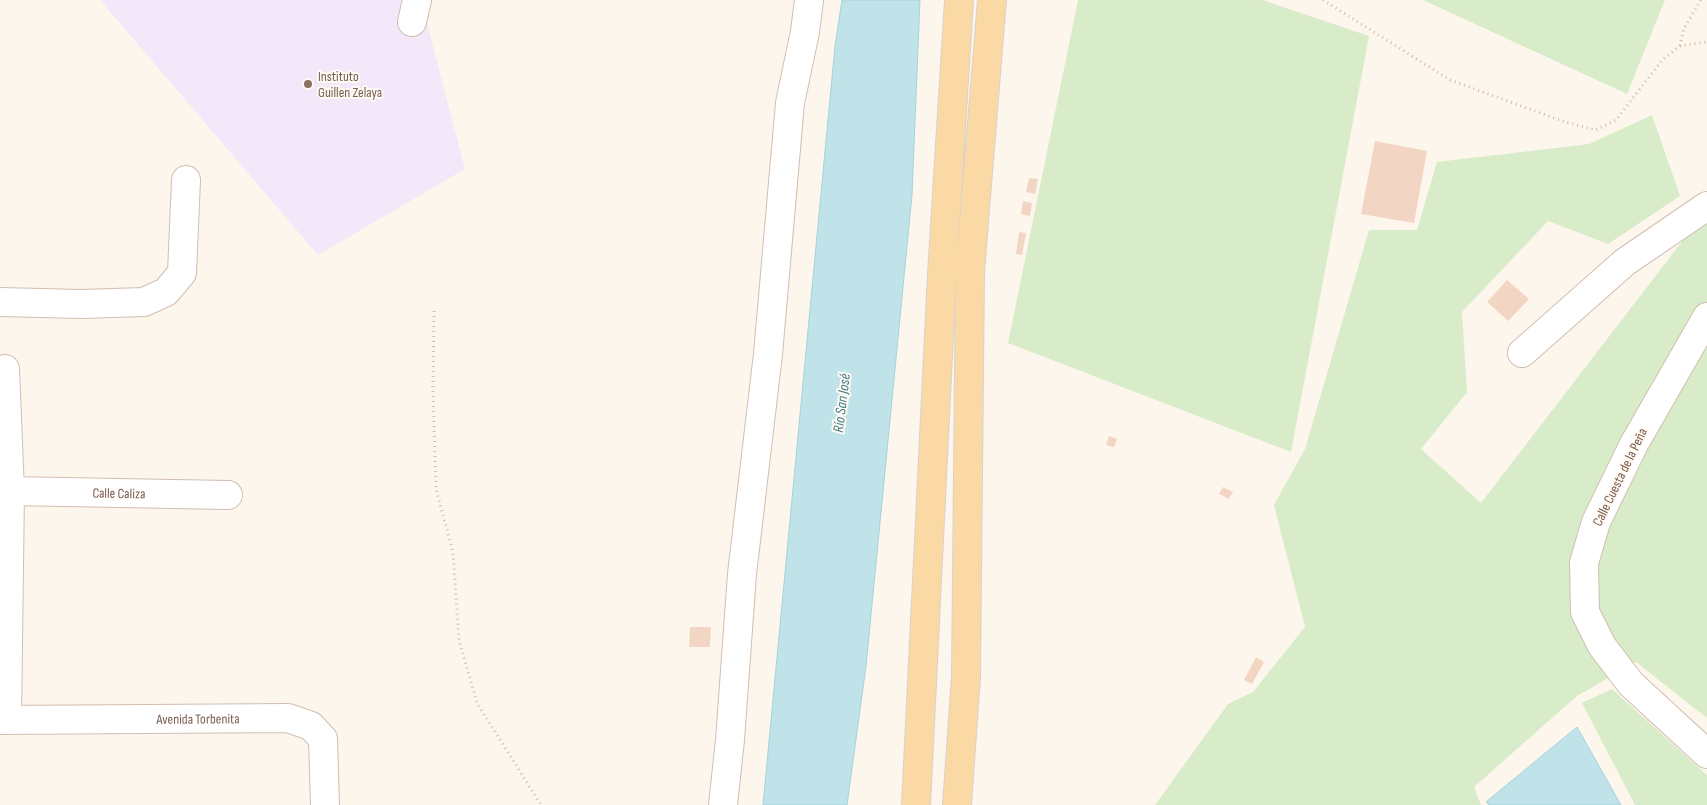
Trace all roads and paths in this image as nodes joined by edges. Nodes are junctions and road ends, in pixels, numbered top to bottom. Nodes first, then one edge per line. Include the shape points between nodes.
1 (809, 0) edge
2 (960, 0) edge
3 (992, 0) edge
4 (1322, 0) edge
5 (1701, 0) edge
6 (1707, 42) edge
7 (1680, 46) junction
8 (186, 180) dead end
9 (1707, 206) edge
10 (0, 302) edge
11 (434, 311) dead end
12 (1707, 317) edge
13 (1522, 353) dead end
14 (5, 369) dead end
15 (10, 491) junction
16 (228, 496) dead end
17 (4, 720) edge
18 (1707, 754) edge
19 (325, 805) edge
20 (541, 805) edge
21 (724, 805) edge
22 (916, 805) edge
23 (957, 805) edge

1 - 21 street via 790,103 768,354 742,574
2 - 22 main road via 942,274
3 - 23 main road via 970,271 966,677
4 - 7 path via 1450,80 1596,130 1616,120 1663,58
5 - 7 path via 1684,28
6 - 7 path
8 - 10 street via 182,273 166,292 144,302
9 - 13 street via 1625,262
11 - 20 path via 436,489 452,552 458,640 477,704
12 - 18 street, Calle Cuesta de la Peña via 1634,444 1596,522 1584,563 1585,612 1602,646 1630,684
14 - 15 street
15 - 16 street, Calle Caliza
15 - 17 street
17 - 19 street, Avenida Torbenita via 288,718 310,726 323,739

